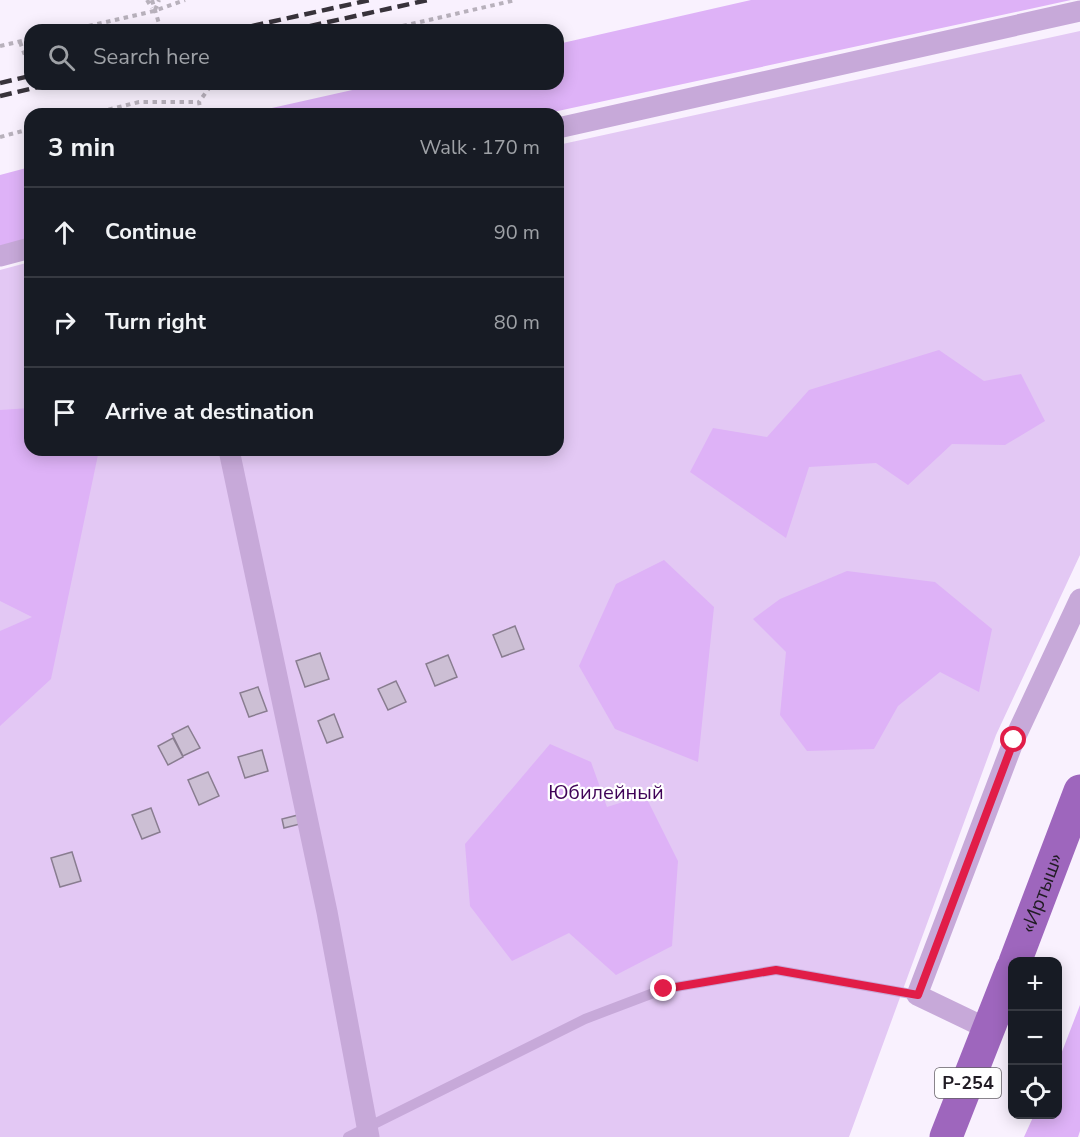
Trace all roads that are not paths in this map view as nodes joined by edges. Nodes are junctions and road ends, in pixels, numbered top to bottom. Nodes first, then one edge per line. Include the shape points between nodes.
1 (1080, 11) edge
2 (564, 127) edge
3 (24, 250) edge
4 (0, 256) edge
5 (230, 456) edge
6 (1080, 599) edge
7 (1080, 791) edge
8 (1018, 957) edge
9 (1008, 980) edge
10 (918, 995) junction
11 (990, 1030) junction
12 (368, 1132) edge
13 (348, 1137) edge
14 (946, 1137) edge

1 - 2 street
3 - 4 street
5 - 12 street via 327,912
6 - 10 street via 1014,740
7 - 8 main road, «Иртыш»
9 - 11 main road, Р-254
10 - 11 street
10 - 12 lane via 776,970 664,989 585,1019
11 - 14 main road, Р-254
12 - 13 lane

